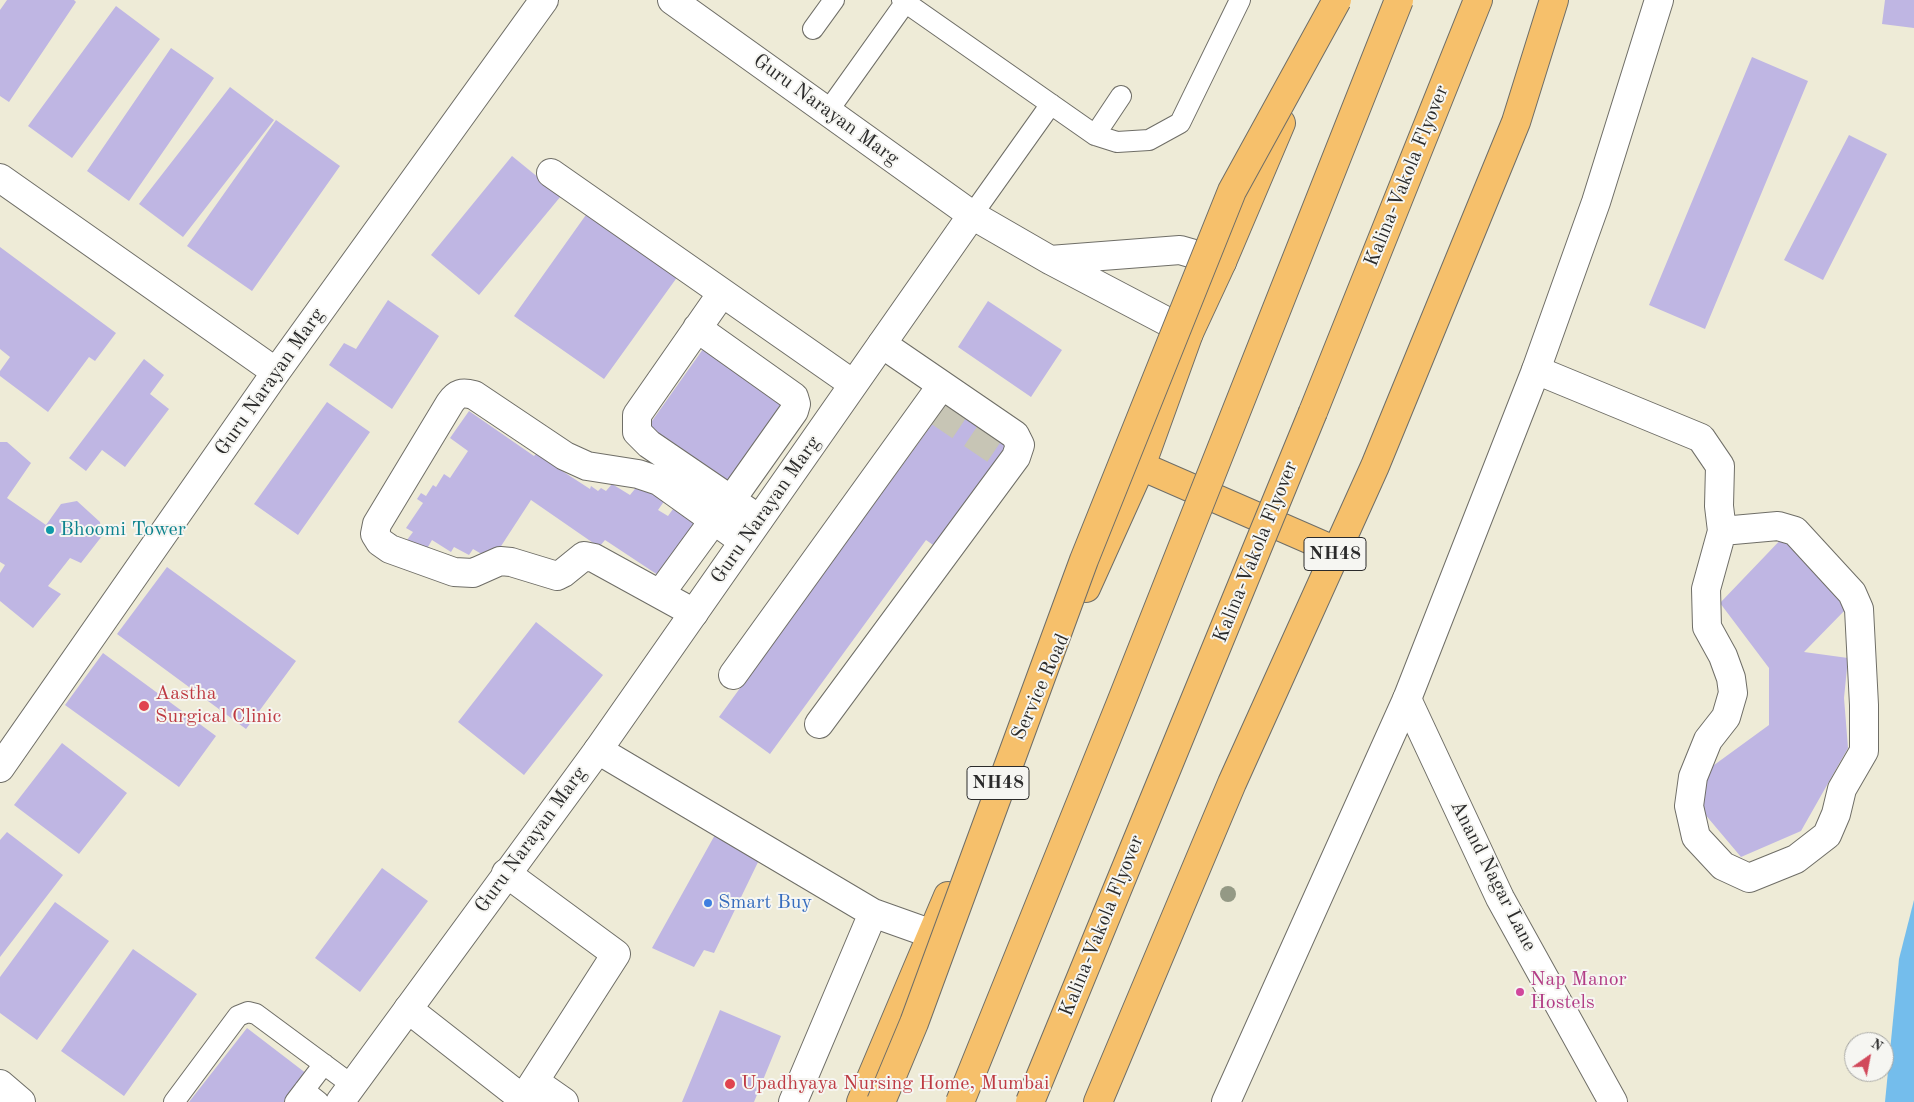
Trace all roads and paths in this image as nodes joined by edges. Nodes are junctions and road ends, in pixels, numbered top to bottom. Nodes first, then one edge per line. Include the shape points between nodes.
1 (544, 0) edge
2 (672, 0) edge
3 (834, 0) edge
4 (1240, 0) edge
5 (1336, 0) edge
6 (1399, 0) edge
7 (1478, 0) edge
8 (1554, 0) edge
9 (1659, 0) edge
10 (904, 1) edge
11 (813, 29) dead end
12 (1121, 96) dead end
13 (1051, 104) junction
14 (828, 111) junction
15 (1095, 135) junction
16 (551, 173) dead end
17 (0, 178) edge
18 (972, 215) junction
19 (1050, 260) junction
20 (1222, 262) junction
21 (722, 292) junction
22 (697, 328) junction
23 (1189, 333) junction
24 (882, 344) junction
25 (1536, 370) junction
26 (276, 372) junction
27 (853, 384) junction
28 (936, 400) junction
29 (1141, 466) junction
30 (722, 510) junction
31 (759, 519) junction
32 (1722, 532) junction
33 (744, 542) junction
34 (1336, 551) junction
35 (660, 594) junction
36 (694, 613) junction
37 (733, 674) dead end
38 (1407, 699) junction
39 (820, 724) dead end
40 (598, 750) junction
41 (0, 768) edge
42 (506, 874) junction
43 (873, 913) junction
44 (932, 934) junction
45 (408, 1009) junction
46 (324, 1064) junction
47 (0, 1084) edge
48 (346, 1094) edge
49 (306, 1098) edge
50 (519, 1099) edge
51 (21, 1102) edge
52 (174, 1102) edge
53 (564, 1102) edge
54 (793, 1102) edge
55 (861, 1102) edge
56 (881, 1102) edge
57 (960, 1102) edge
58 (1030, 1102) edge
59 (1098, 1102) edge
60 (1226, 1102) edge
61 (1614, 1102) edge

1 - 26 street, Guru Narayan Marg
2 - 14 street, Guru Narayan Marg
3 - 11 lane
4 - 15 lane via 1180,123 1149,140 1117,142
5 - 20 highway, NH48
5 - 56 highway, bridge via 1232,191 1084,560 914,1023
6 - 57 highway, bridge
7 - 58 highway, Kalina-Vakola Flyover, bridge via 1278,500
8 - 34 highway, NH48 via 1516,122 1375,466
9 - 25 street via 1596,202
10 - 13 lane
10 - 14 lane
12 - 15 lane
13 - 15 lane
13 - 18 lane
14 - 18 street, Guru Narayan Marg
16 - 21 street
17 - 26 street
18 - 19 street
18 - 24 street, Guru Narayan Marg
19 - 20 street via 1180,250
19 - 23 street
20 - 23 highway, NH48
21 - 22 street
21 - 27 street
22 - 30 street via 637,416 637,432
22 - 30 street via 794,397 796,404
23 - 29 highway, NH48
24 - 27 street, Guru Narayan Marg
24 - 28 street
25 - 32 street via 1701,438 1720,466
25 - 38 street
26 - 41 street, Guru Narayan Marg
27 - 31 street, Guru Narayan Marg
28 - 37 street
28 - 39 street via 1014,435 1020,445 1016,457 1009,459
29 - 34 highway
29 - 44 highway, Service Road / NH48
30 - 31 street
30 - 33 street
30 - 35 street
30 - 35 street via 659,481 638,474 587,466 564,456 474,395 464,392 456,395 450,403 377,524 375,534 390,549 454,572 473,573 500,561 557,576 584,556 594,558
31 - 33 street, Guru Narayan Marg
32 - 32 street via 1706,589 1707,627 1723,656 1734,694 1726,717 1708,740 1693,777 1689,806 1696,837 1723,866 1749,878 1796,859 1827,835 1842,789 1864,751 1859,609 1852,593 1795,531 1778,526
33 - 36 street, Guru Narayan Marg
34 - 59 highway, NH48 via 1232,784
35 - 36 street
36 - 40 street, Guru Narayan Marg
38 - 60 street
38 - 61 street, Anand Nagar Lane via 1500,898
40 - 42 street, Guru Narayan Marg
40 - 43 street
42 - 45 street, Guru Narayan Marg
42 - 50 street via 616,954
43 - 44 street
43 - 54 street
44 - 55 highway, Service Road / NH48
45 - 48 street, Guru Narayan Marg
45 - 50 street
46 - 48 lane
46 - 49 lane
46 - 52 lane via 256,1014 248,1012 238,1016
47 - 51 street
50 - 53 street via 544,1088

